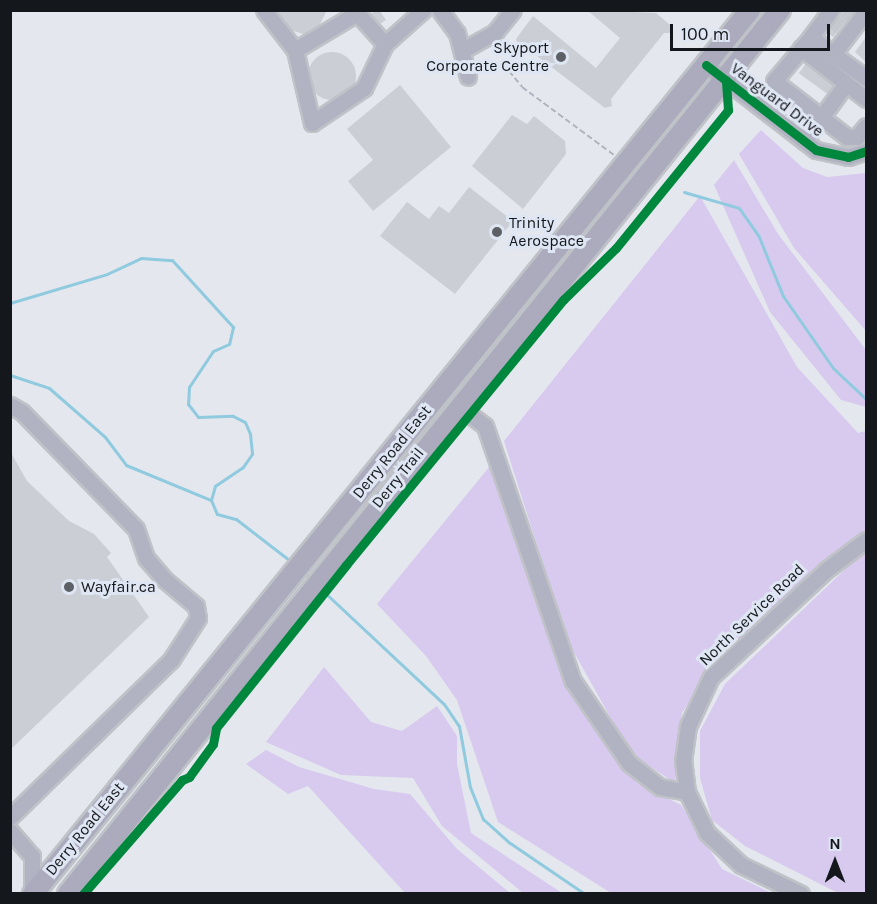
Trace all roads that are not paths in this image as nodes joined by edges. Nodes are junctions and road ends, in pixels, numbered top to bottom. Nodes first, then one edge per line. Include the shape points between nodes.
1 (264, 10) edge
2 (423, 10) edge
3 (440, 10) edge
4 (513, 10) edge
5 (750, 10) edge
6 (780, 10) edge
7 (357, 11) edge
8 (849, 17) edge
9 (806, 43) junction
10 (385, 44) junction
11 (295, 50) junction
12 (463, 50) junction
13 (833, 54) junction
14 (706, 65) junction
15 (468, 77) road end
16 (867, 78) edge
17 (726, 80) junction
18 (848, 89) junction
19 (867, 99) edge
20 (867, 109) edge
21 (820, 118) junction
22 (867, 126) edge
23 (804, 141) junction
24 (867, 151) edge
25 (10, 405) edge
26 (460, 407) junction
27 (867, 540) edge
28 (687, 792) junction
29 (10, 817) edge
30 (10, 831) edge
31 (33, 894) edge
32 (68, 894) edge
33 (801, 894) edge

1 - 11 street
2 - 10 street
3 - 12 street via 457,33
4 - 12 street via 495,32
5 - 14 main road, Derry Road East
6 - 17 main road, Derry Road East
7 - 10 street
7 - 11 street
8 - 9 street
8 - 13 street
9 - 13 street
9 - 18 street
9 - 21 street via 774,81
10 - 11 street via 364,88 312,123
12 - 15 street
13 - 16 street
14 - 17 street, Vanguard Drive
14 - 31 main road, Derry Road East
17 - 23 street, Vanguard Drive
17 - 26 main road, Derry Road East
18 - 19 street
18 - 20 street via 854,100
18 - 21 street
21 - 22 street via 847,137 857,136
21 - 23 street
23 - 24 street, Vanguard Drive via 830,155 848,157
25 - 29 street via 22,412 136,529 146,558 196,606 198,618 171,660
26 - 28 street via 485,426 573,681 629,763 660,787
26 - 32 main road, Derry Road East
27 - 28 street, North Service Road via 826,570 711,677 688,726 683,761
28 - 33 street, North Service Road via 707,833 724,851 741,865
30 - 31 street via 32,856

